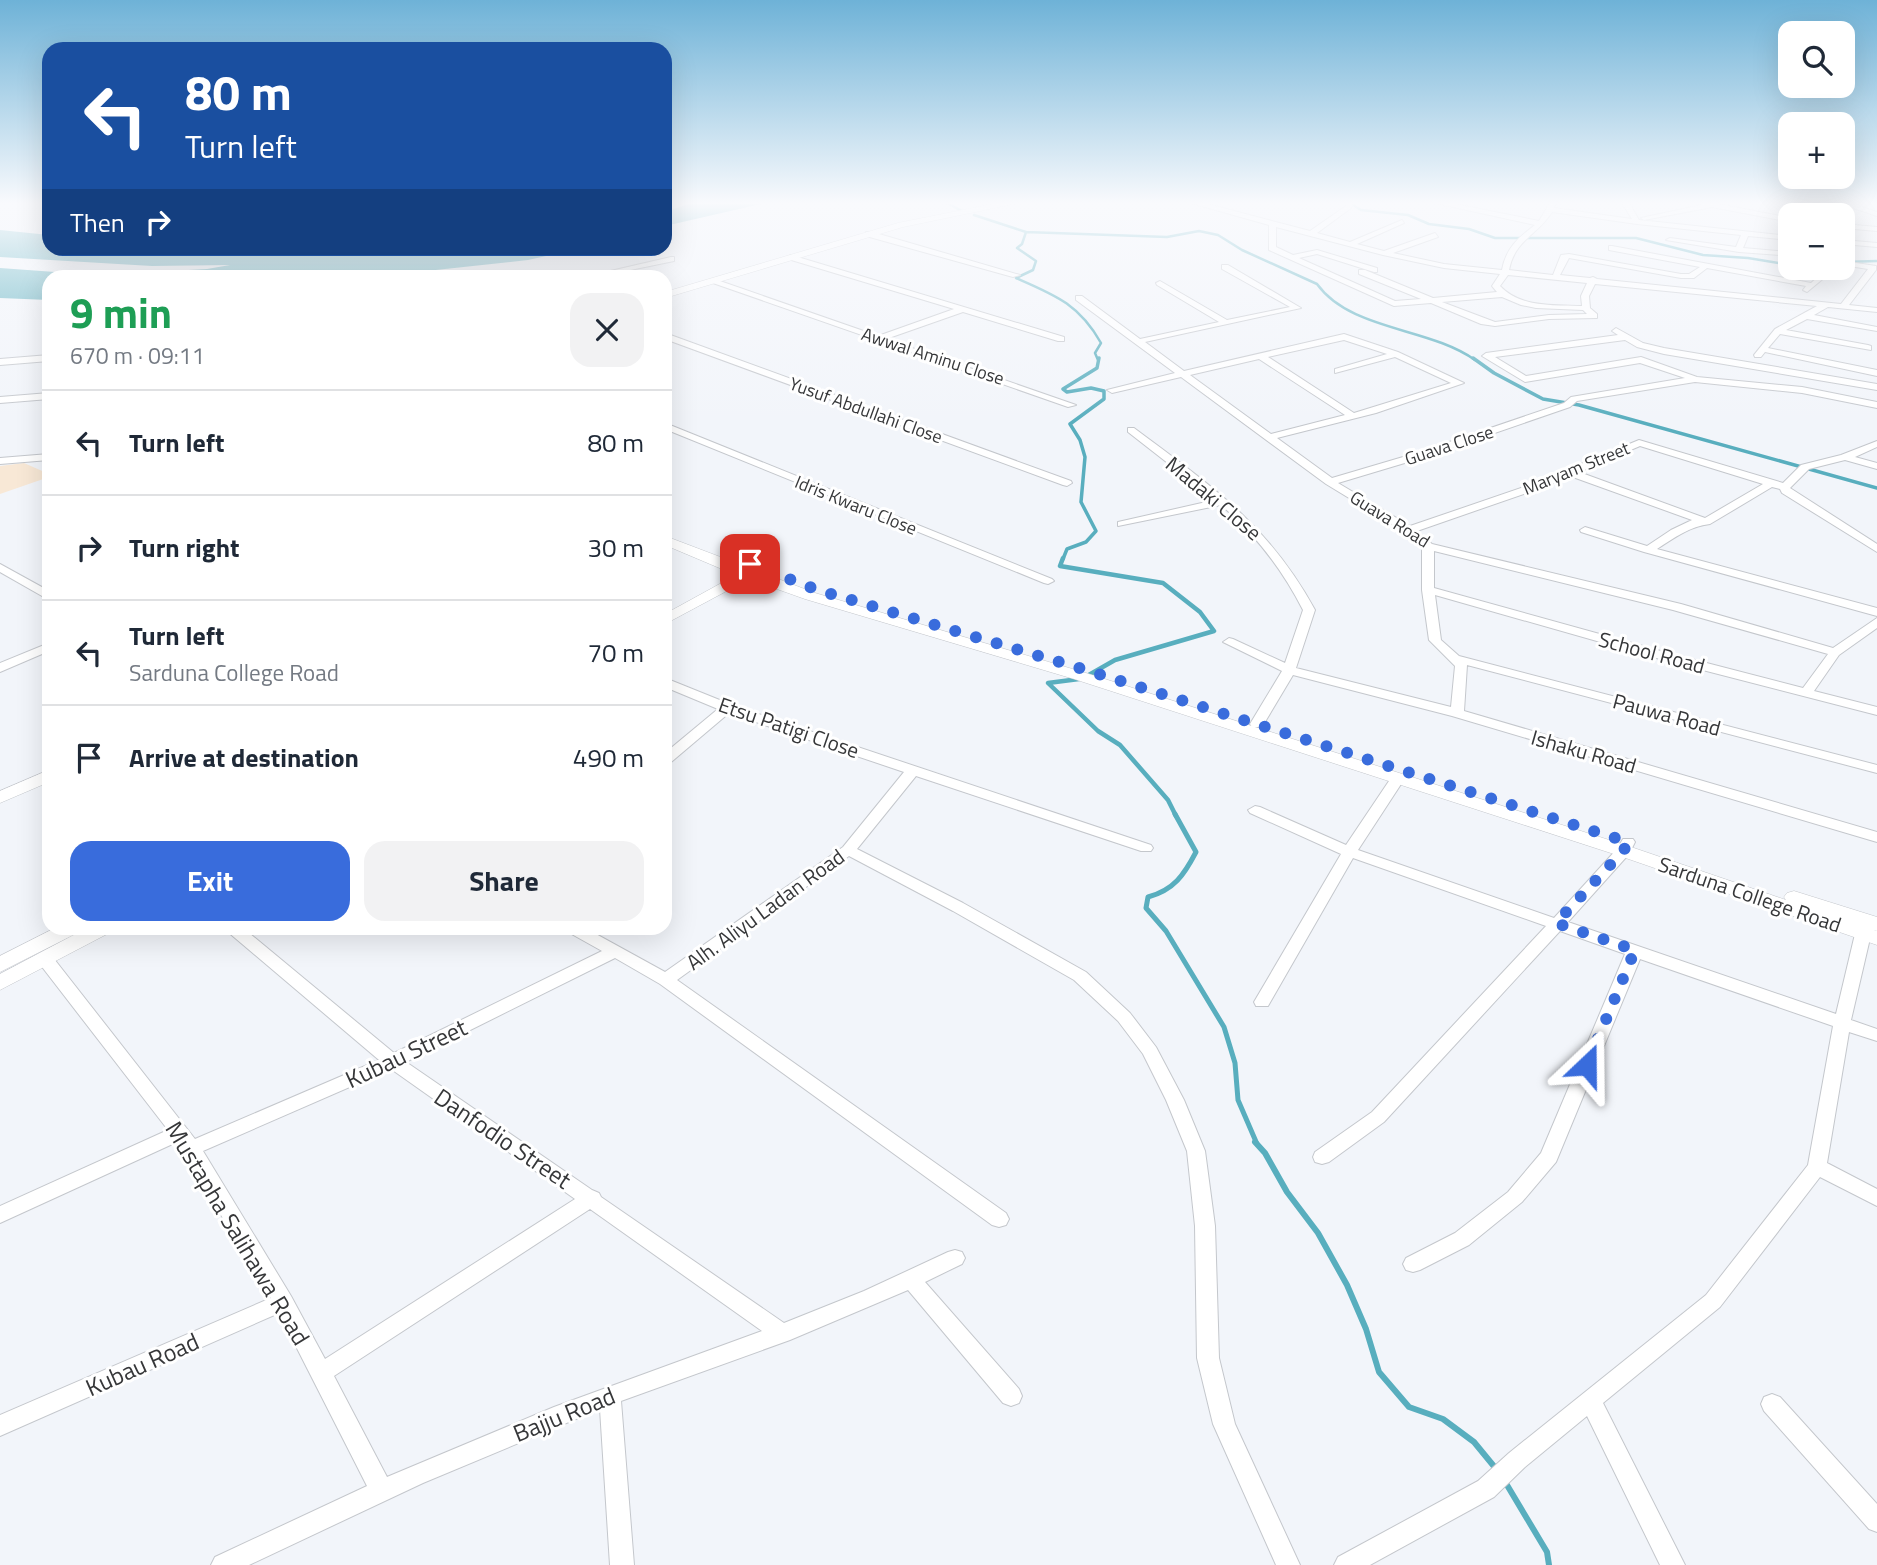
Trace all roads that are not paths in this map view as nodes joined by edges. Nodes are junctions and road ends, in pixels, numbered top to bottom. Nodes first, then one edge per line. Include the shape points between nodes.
1 (733, 276) edge
2 (855, 276) edge
3 (1241, 276) edge
4 (1335, 276) edge
5 (1371, 276) edge
6 (1504, 276) edge
7 (1556, 276) edge
8 (1758, 276) edge
9 (1867, 276) edge
10 (1593, 279) junction
11 (1817, 280) edge
12 (714, 282) junction
13 (1160, 283) dead end
14 (1811, 285) junction
15 (1392, 286) junction
16 (1366, 290) junction
17 (672, 293) edge
18 (1504, 294) junction
19 (1079, 298) dead end
20 (1427, 299) junction
21 (1796, 302) junction
22 (1826, 305) junction
23 (1843, 307) junction
24 (963, 309) junction
25 (1586, 309) junction
26 (1877, 310) edge
27 (1807, 316) junction
28 (1226, 323) junction
29 (1876, 327) edge
30 (1616, 331) dead end
31 (1778, 331) junction
32 (1625, 337) junction
33 (880, 338) junction
34 (672, 339) edge
35 (1061, 339) dead end
36 (1140, 341) junction
37 (684, 343) junction
38 (1872, 343) edge
39 (672, 347) edge
40 (1761, 349) junction
41 (1395, 355) junction
42 (1260, 356) junction
43 (42, 359) edge
44 (0, 362) edge
45 (1750, 366) junction
46 (1857, 368) junction
47 (1338, 371) dead end
48 (1185, 373) junction
49 (1877, 373) edge
50 (1695, 379) junction
51 (1748, 384) junction
52 (1877, 387) edge
53 (1112, 390) dead end
54 (42, 397) edge
55 (0, 400) edge
56 (1071, 405) dead end
57 (1877, 405) edge
58 (1352, 416) junction
59 (672, 429) edge
60 (1131, 430) dead end
61 (1270, 437) junction
62 (1877, 444) edge
63 (1845, 457) junction
64 (42, 458) edge
65 (0, 461) edge
66 (1877, 466) edge
67 (1569, 472) junction
68 (1330, 482) junction
69 (1067, 483) dead end
70 (1771, 483) junction
71 (1785, 487) junction
72 (1224, 500) junction
73 (1699, 521) junction
74 (1122, 524) dead end
75 (1409, 530) junction
76 (1586, 530) dead end
77 (672, 531) edge
78 (672, 543) edge
79 (1428, 546) junction
80 (1877, 549) edge
81 (1648, 550) junction
82 (0, 567) edge
83 (742, 572) junction
84 (1048, 582) dead end
85 (1428, 590) junction
86 (42, 592) edge
87 (672, 606) edge
88 (1877, 612) edge
89 (672, 616) edge
90 (1877, 622) edge
91 (1229, 642) dead end
92 (42, 650) edge
93 (1835, 652) junction
94 (1458, 659) junction
95 (0, 668) edge
96 (1289, 670) junction
97 (1083, 673) junction
98 (1104, 680) junction
99 (672, 685) edge
100 (1807, 692) junction
101 (727, 708) junction
102 (1877, 710) edge
103 (1457, 713) junction
104 (1256, 724) junction
105 (672, 754) edge
106 (914, 769) junction
107 (1877, 769) edge
108 (42, 778) edge
109 (1398, 778) junction
110 (0, 798) edge
111 (1255, 810) dead end
112 (1877, 837) edge
113 (1626, 846) junction
114 (1146, 848) dead end
115 (848, 850) junction
116 (1349, 852) junction
117 (1556, 923) junction
118 (1872, 932) edge
119 (57, 935) edge
120 (89, 935) edge
121 (242, 935) edge
122 (587, 935) edge
123 (1635, 950) junction
124 (616, 951) junction
125 (45, 959) junction
126 (0, 965) edge
127 (666, 980) junction
128 (0, 982) edge
129 (1262, 1002) dead end
130 (1842, 1024) junction
131 (1877, 1035) edge
132 (391, 1061) junction
133 (187, 1140) junction
134 (1322, 1157) dead end
135 (1816, 1167) junction
136 (592, 1198) junction
137 (1877, 1198) edge
138 (0, 1215) edge
139 (999, 1219) dead end
140 (955, 1258) dead end
141 (1413, 1264) dead end
142 (912, 1281) junction
143 (284, 1302) junction
144 (783, 1334) junction
145 (321, 1373) junction
146 (610, 1395) junction
147 (1011, 1396) dead end
148 (1590, 1400) junction
149 (1773, 1404) dead end
150 (0, 1426) edge
151 (381, 1489) junction
152 (1877, 1521) edge
153 (223, 1565) edge
154 (622, 1565) edge
155 (1288, 1565) edge
156 (1346, 1565) edge
157 (1673, 1565) edge

1 - 12 street
2 - 24 street
3 - 28 street via 1297,308
4 - 16 street
5 - 15 street
6 - 18 street via 1496,286
7 - 10 street
8 - 14 street
9 - 23 street
10 - 21 street
10 - 25 street via 1585,296
11 - 14 street
12 - 17 street
12 - 33 street, Awwal Aminu Close
13 - 28 street
14 - 21 street
15 - 16 street
15 - 20 street
16 - 20 street via 1394,304
18 - 20 street
18 - 25 street via 1527,303
19 - 36 street, Guava Road
20 - 25 street via 1489,324 1594,316
21 - 22 street
22 - 23 street
22 - 27 street
23 - 26 street
24 - 33 street
24 - 35 street
27 - 29 street
27 - 31 street
28 - 36 street
29 - 38 street
30 - 32 street
31 - 38 street
31 - 40 street
32 - 45 street via 1664,351
32 - 50 street via 1486,356 1525,379 1641,360
33 - 56 street, Awwal Aminu Close
34 - 37 street, Yusuf Abdullahi Close
36 - 48 street, Guava Road
37 - 39 street
37 - 69 street, Yusuf Abdullahi Close
38 - 46 street
40 - 45 street
40 - 46 street
41 - 42 street via 1344,337
41 - 47 street
41 - 58 street via 1459,383
42 - 48 street
42 - 58 street
43 - 44 street
45 - 51 street
45 - 52 street
46 - 49 street
48 - 53 street
48 - 61 street, Guava Road
50 - 51 street
50 - 68 street, Guava Close via 1574,399 1424,454
51 - 57 street
54 - 55 street
58 - 61 street
59 - 84 street, Idris Kwaru Close
60 - 72 street, Madaki Close
61 - 68 street, Guava Road
62 - 63 street
63 - 66 street
63 - 71 street via 1804,468
64 - 65 street
67 - 70 street, Maryam Street via 1640,443
67 - 73 street
67 - 75 street, Maryam Street
68 - 75 street, Guava Road
70 - 71 street, Maryam Street
70 - 73 street via 1712,521
71 - 80 street
72 - 74 street
72 - 96 street, Madaki Close via 1279,557 1309,610
73 - 81 street
75 - 79 street, Guava Road
76 - 81 street
77 - 97 street, Sarduna College Road via 818,590
78 - 83 street, Sarduna College Road
79 - 85 street
79 - 93 street, Guava Road via 1677,607
81 - 88 street
82 - 86 street
83 - 87 street
83 - 89 street
83 - 97 street, Sarduna College Road via 810,596
85 - 94 street via 1435,640
85 - 100 street, School Road
90 - 93 street
91 - 96 street, Ishaku Road
92 - 95 street
93 - 100 street
94 - 103 street
94 - 107 street, Pauwa Road
96 - 103 street, Ishaku Road
96 - 104 street, Madaki Close
97 - 98 street, Sarduna College Road
98 - 104 street, Sarduna College Road
98 - 109 street, Sarduna College Road
99 - 101 street, Etsu Patigi Close
100 - 102 street, School Road
101 - 105 street
101 - 106 street, Etsu Patigi Close
103 - 112 street, Ishaku Road
104 - 113 street, Sarduna College Road
106 - 114 street, Etsu Patigi Close
106 - 115 street, Alh. Aliyu Ladan Road
108 - 110 street
109 - 113 street, Sarduna College Road
109 - 116 street
111 - 116 street
113 - 117 street
113 - 118 street, Sarduna College Road
115 - 127 street, Alh. Aliyu Ladan Road
115 - 155 street via 1080,976 1124,1017 1150,1051 1196,1151 1205,1226 1208,1358 1224,1423
116 - 117 street
116 - 129 street
117 - 123 street
117 - 134 street via 1386,1110
118 - 130 street
119 - 126 street
120 - 125 street
121 - 132 street, Danfodio Street
122 - 124 street
123 - 130 street
123 - 141 street via 1549,1157 1515,1197 1462,1239
124 - 127 street
124 - 132 street, Kubau Street
125 - 128 street
125 - 133 street, Mustapha Salihawa Road
127 - 139 street
130 - 131 street
130 - 135 street
132 - 133 street, Kubau Street
132 - 136 street, Danfodio Street
133 - 138 street, Kubau Street
133 - 143 street, Mustapha Salihawa Road
135 - 137 street
135 - 148 street via 1713,1301
136 - 144 street, Danfodio Street
136 - 145 street
140 - 142 street, Bajju Road
142 - 144 street, Bajju Road
142 - 147 street
143 - 145 street, Mustapha Salihawa Road
143 - 150 street, Kubau Road
144 - 146 street, Bajju Road
145 - 151 street, Mustapha Salihawa Road
146 - 151 street, Bajju Road
146 - 154 street
148 - 156 street via 1486,1489
148 - 157 street
149 - 152 street
151 - 153 street, Bajju Road

